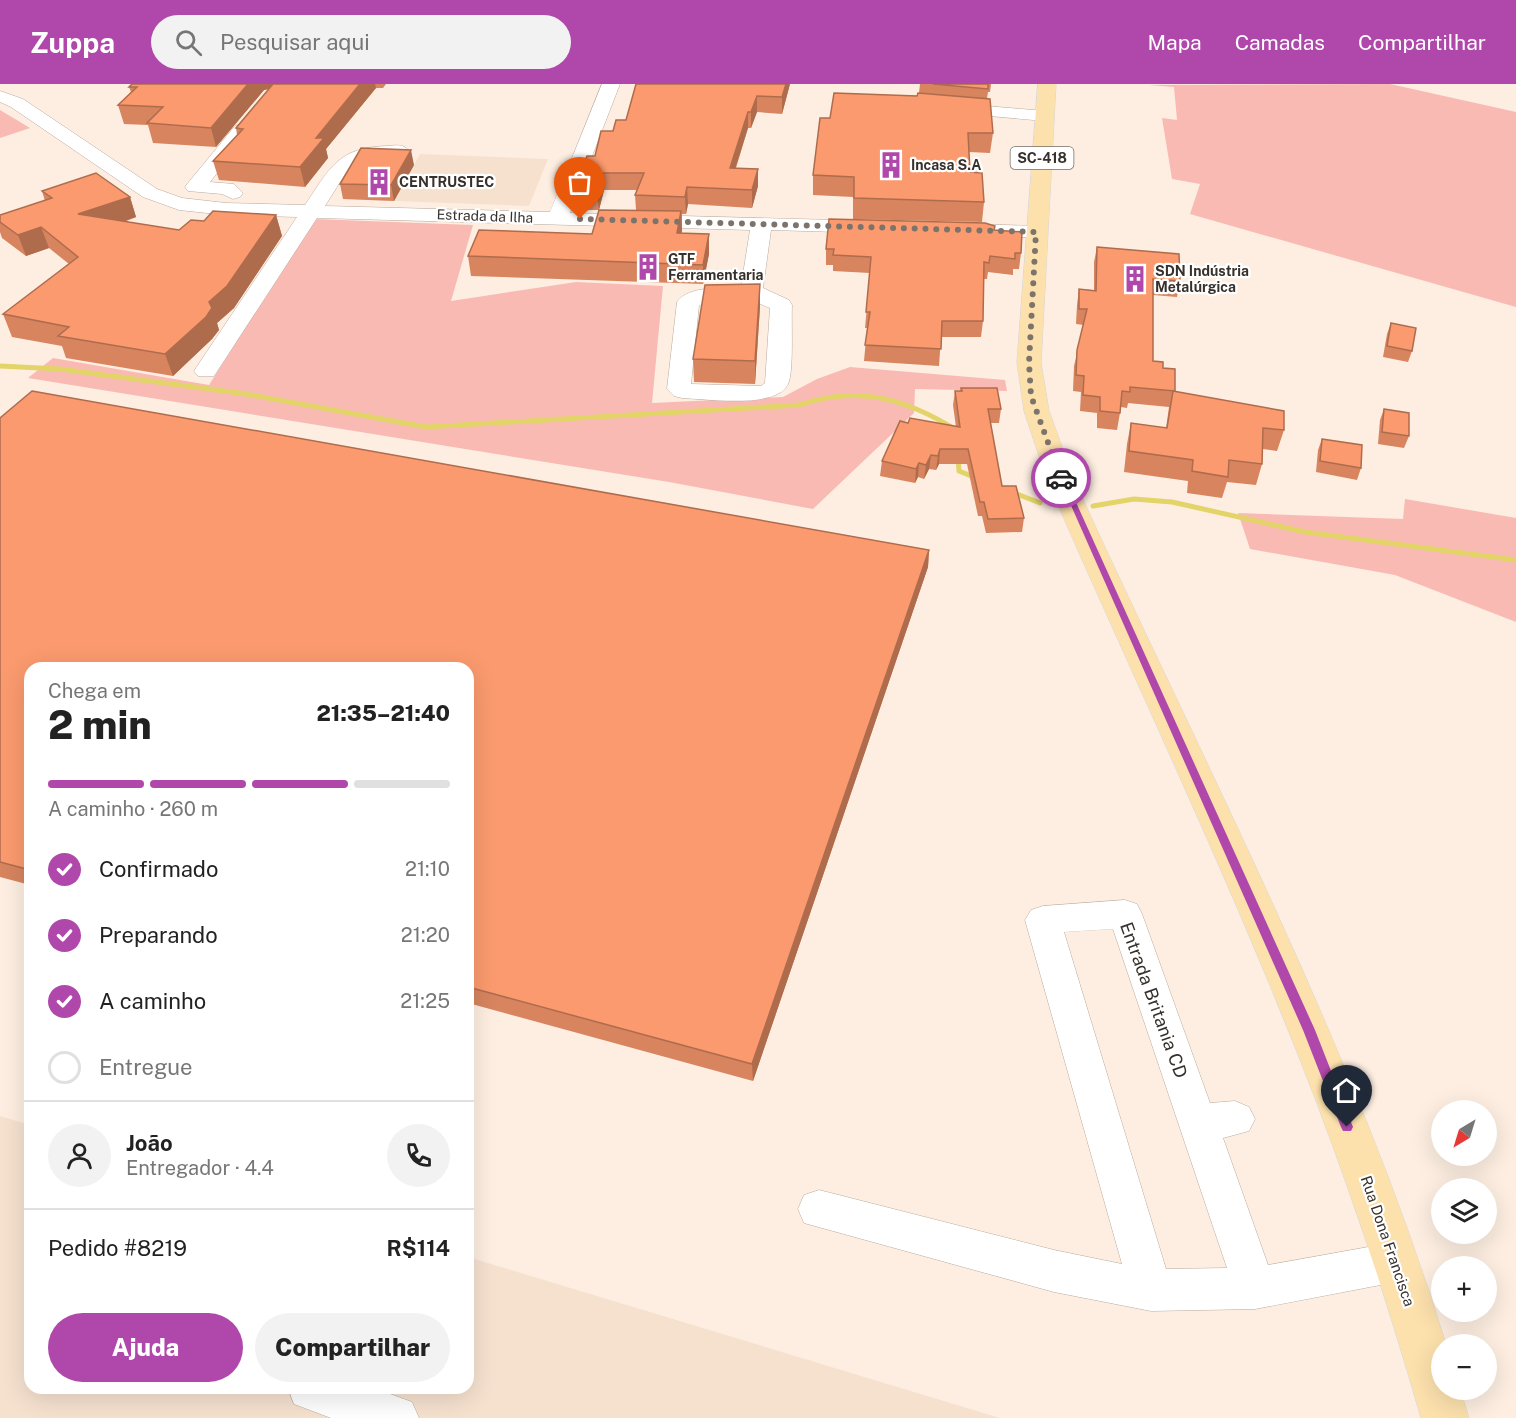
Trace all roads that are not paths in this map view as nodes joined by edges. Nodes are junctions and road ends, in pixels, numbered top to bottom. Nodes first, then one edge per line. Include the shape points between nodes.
1 (611, 84) edge
2 (1047, 84) edge
3 (0, 96) edge
4 (932, 106) edge
5 (257, 112) edge
6 (1045, 116) junction
7 (410, 151) edge
8 (195, 187) junction
9 (179, 204) junction
10 (226, 208) junction
11 (311, 211) junction
12 (558, 218) junction
13 (760, 223) junction
14 (887, 227) edge
15 (956, 230) edge
16 (1036, 232) junction
17 (751, 293) junction
18 (206, 370) dead end
19 (1235, 1119) dead end
20 (1197, 1122) junction
21 (819, 1209) dead end
22 (1396, 1262) junction
23 (1256, 1288) junction
24 (1151, 1290) junction
25 (327, 1394) edge
26 (396, 1418) edge
27 (1445, 1418) edge

1 - 12 street
2 - 6 main road, Rua Dona Francisca / SC-418
3 - 9 street, Estrada da Ilha via 17,103 150,193
4 - 6 street
5 - 8 street
6 - 16 main road, Rua Dona Francisca / SC-418
7 - 11 street via 370,152 349,160 340,167
8 - 9 street
8 - 10 street via 232,191 235,195
9 - 10 street, Estrada da Ilha
10 - 11 street, Estrada da Ilha
11 - 12 street, Estrada da Ilha
11 - 18 street
12 - 13 street, Estrada da Ilha
13 - 14 street, Estrada da Ilha
13 - 17 street via 761,239
15 - 16 street
16 - 22 main road, Rua Dona Francisca / SC-418 via 1029,363 1031,396 1039,422 1309,1030
17 - 17 street via 698,297 688,302 679,389 682,392 762,393 772,390 777,383 781,305
19 - 20 street
20 - 23 street, Entrada Britania CD
20 - 24 street, Entrada Britania CD via 1125,914 1043,920
21 - 24 street via 1054,1271
22 - 23 street
22 - 27 main road, Rua Dona Francisca / SC-418
23 - 24 street
25 - 26 street

